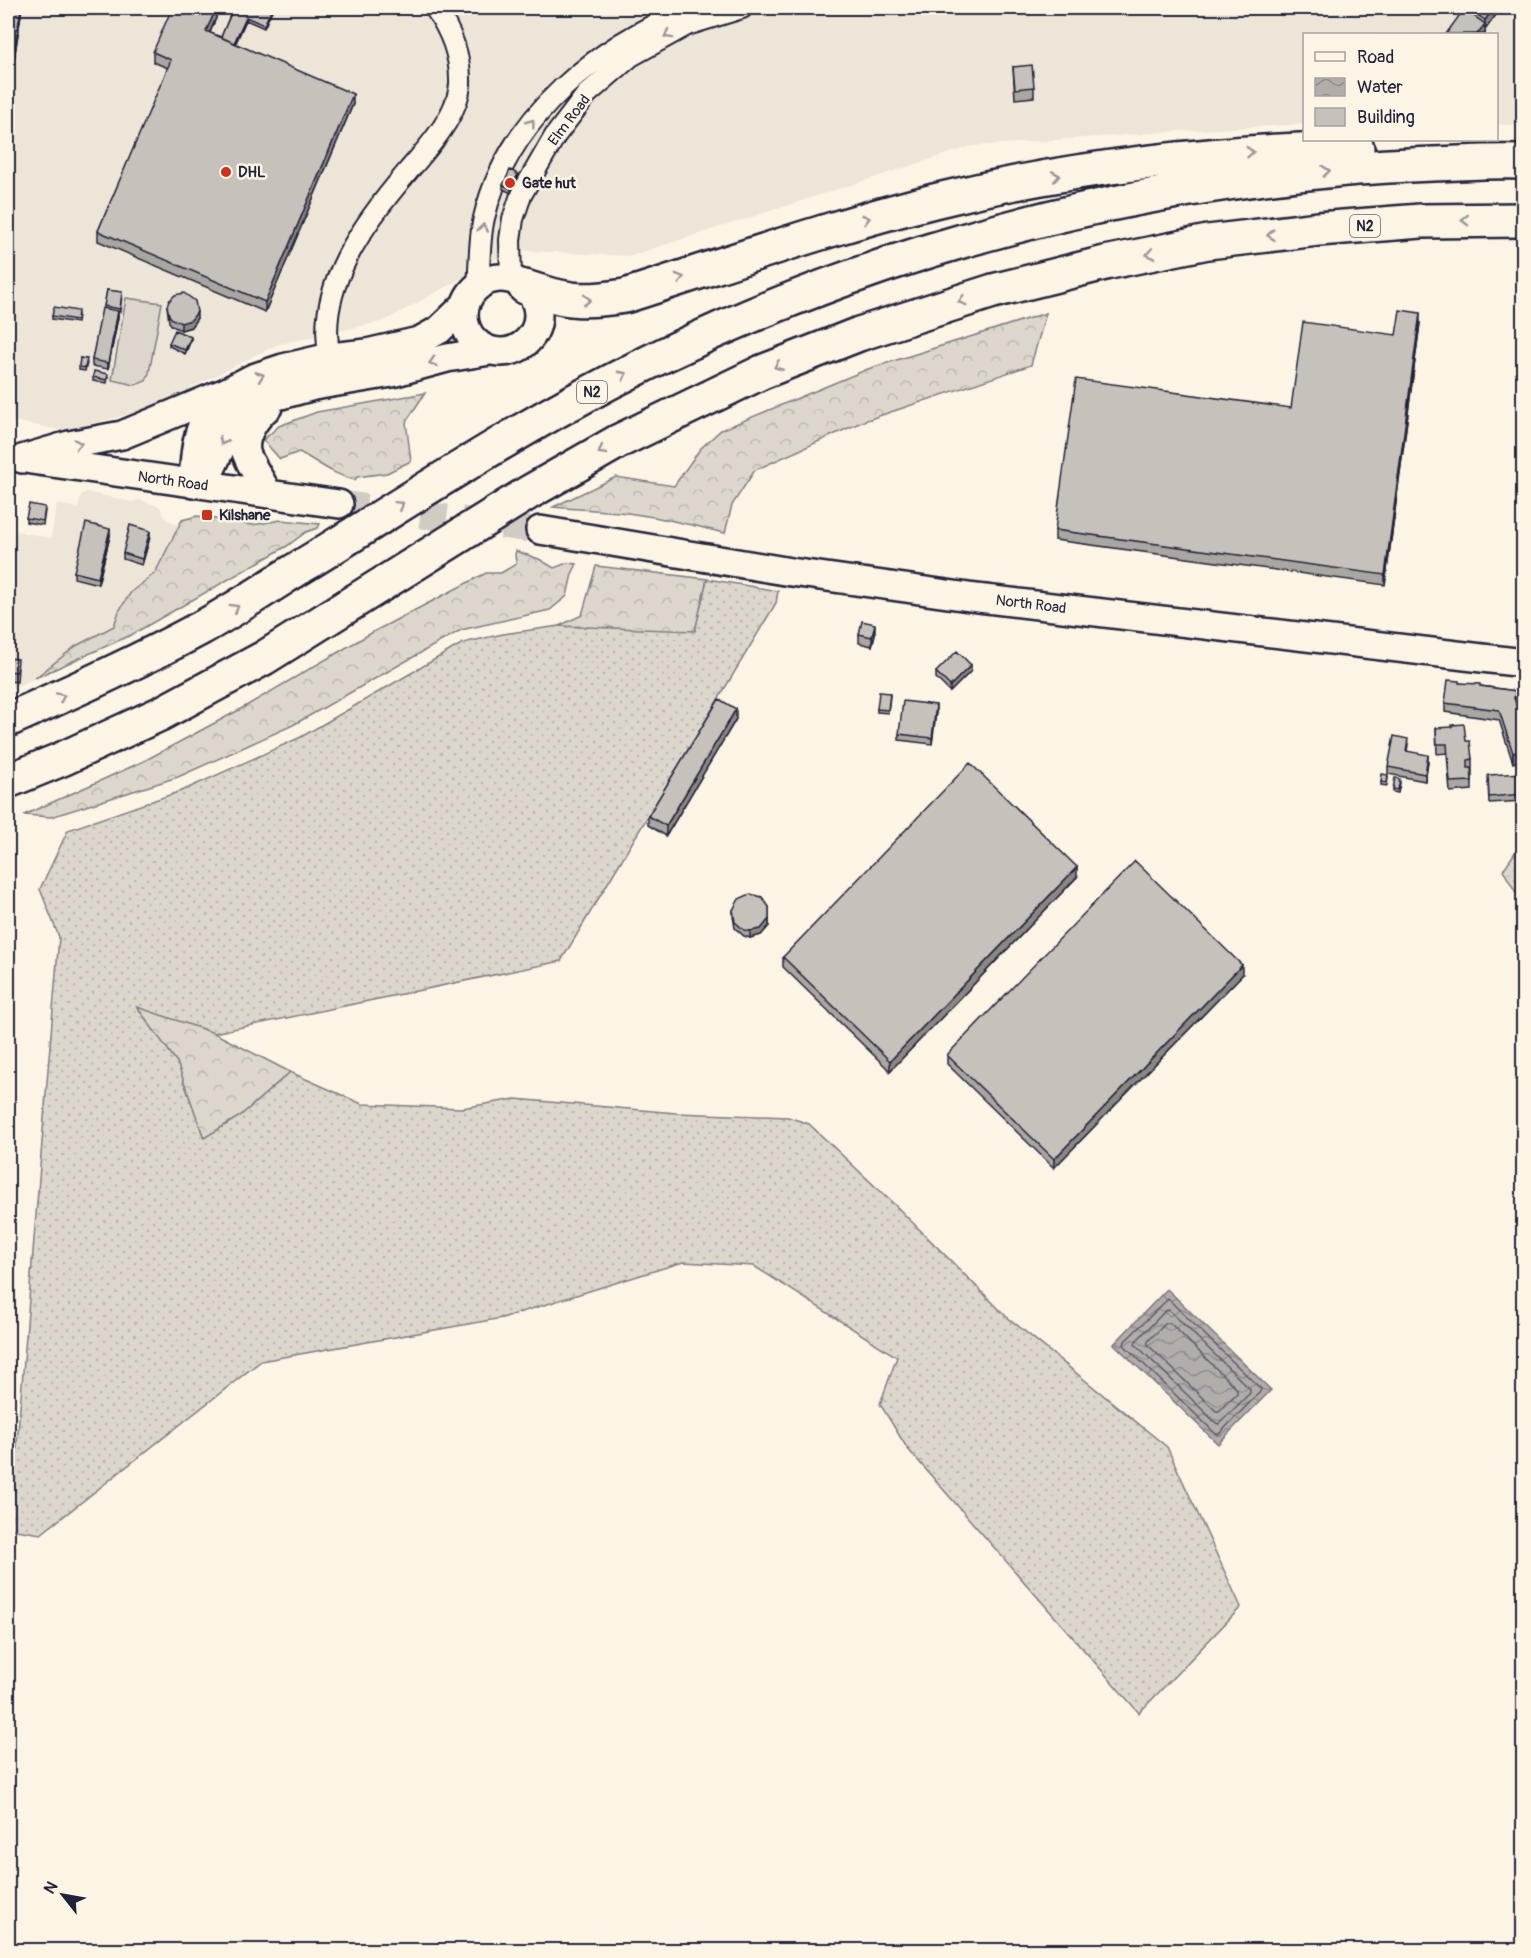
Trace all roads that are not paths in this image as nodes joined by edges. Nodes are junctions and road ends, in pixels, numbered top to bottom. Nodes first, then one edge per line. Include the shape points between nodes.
1 (435, 8) edge
2 (692, 8) edge
3 (742, 8) edge
4 (1524, 148) edge
5 (1524, 162) edge
6 (1524, 220) edge
7 (518, 283) junction
8 (472, 295) junction
9 (490, 351) junction
10 (330, 357) junction
11 (226, 392) junction
12 (283, 395) junction
13 (15, 458) edge
14 (193, 484) junction
15 (268, 494) junction
16 (339, 504) tunnel mouth
17 (540, 530) tunnel mouth
18 (1523, 658) edge
19 (8, 720) edge
20 (8, 781) edge

1 - 10 street via 449,28 458,54 460,86 451,114 349,252 336,284 326,327
8 -> 2 street, Elm Road via 489,198 509,154 533,119 576,75 624,40
3 -> 7 street, Elm Road via 687,25 631,56 587,94 555,136 521,195 510,240
7 -> 4 highway via 569,300 625,296 862,220 961,195 1111,167 1283,150
19 -> 5 highway, N2 via 101,680 204,626 570,403 734,323 833,284 1011,227 1174,190 1378,166
6 -> 20 highway, N2 via 1421,221 1208,242 993,291 859,333 762,372 619,441 528,493 264,658 160,714
7 - 8 main road via 499,278 488,280
7 - 9 main road via 538,308 534,333 515,350
8 - 9 main road via 464,315 465,326 478,345
8 - 10 main road via 439,330 418,341
9 -> 12 main road
11 -> 10 main road via 253,378
13 -> 11 main road via 122,435
11 - 14 main road via 204,422 195,445
12 -> 14 main road via 259,401 245,411 231,426 212,467
12 - 15 main road via 260,414 249,432 246,452
13 - 14 main road, North Road
14 - 15 main road, North Road
15 - 16 main road, North Road
17 - 18 main road, North Road via 969,597

